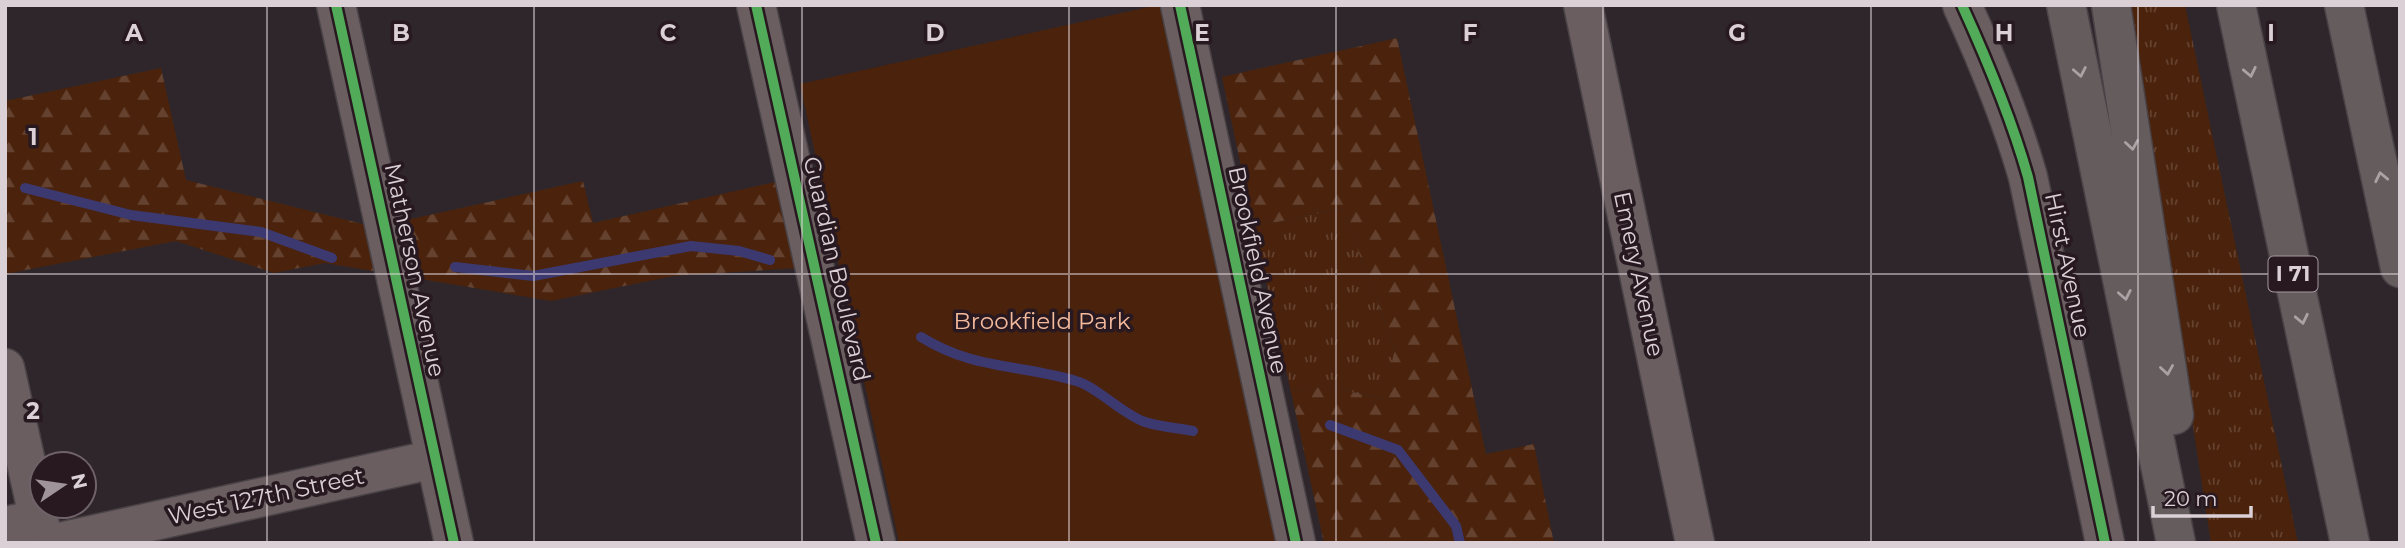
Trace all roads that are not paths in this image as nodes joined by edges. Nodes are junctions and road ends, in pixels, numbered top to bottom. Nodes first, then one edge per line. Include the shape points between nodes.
1 (336, 5) edge
2 (756, 5) edge
3 (1180, 5) edge
4 (1583, 5) edge
5 (1962, 5) edge
6 (2066, 5) edge
7 (2111, 5) edge
8 (2236, 5) edge
9 (2344, 5) edge
10 (2400, 268) edge
11 (5, 368) edge
12 (435, 459) junction
13 (36, 533) edge
14 (454, 543) edge
15 (876, 543) edge
16 (1296, 543) edge
17 (1695, 543) edge
18 (2105, 543) edge
19 (2176, 543) edge
20 (2193, 543) edge
21 (2350, 543) edge

1 - 12 street, Matherson Avenue
2 - 15 street, Guardian Boulevard
3 - 16 street, Brookfield Avenue
4 - 17 street, Emery Avenue
5 - 18 street, Hirst Avenue via 1998,84 2028,177
6 -> 19 highway
7 -> 20 highway
8 -> 21 highway, I 71
10 -> 9 highway
11 - 13 street
12 - 13 street, West 127th Street
12 - 14 street, Matherson Avenue

